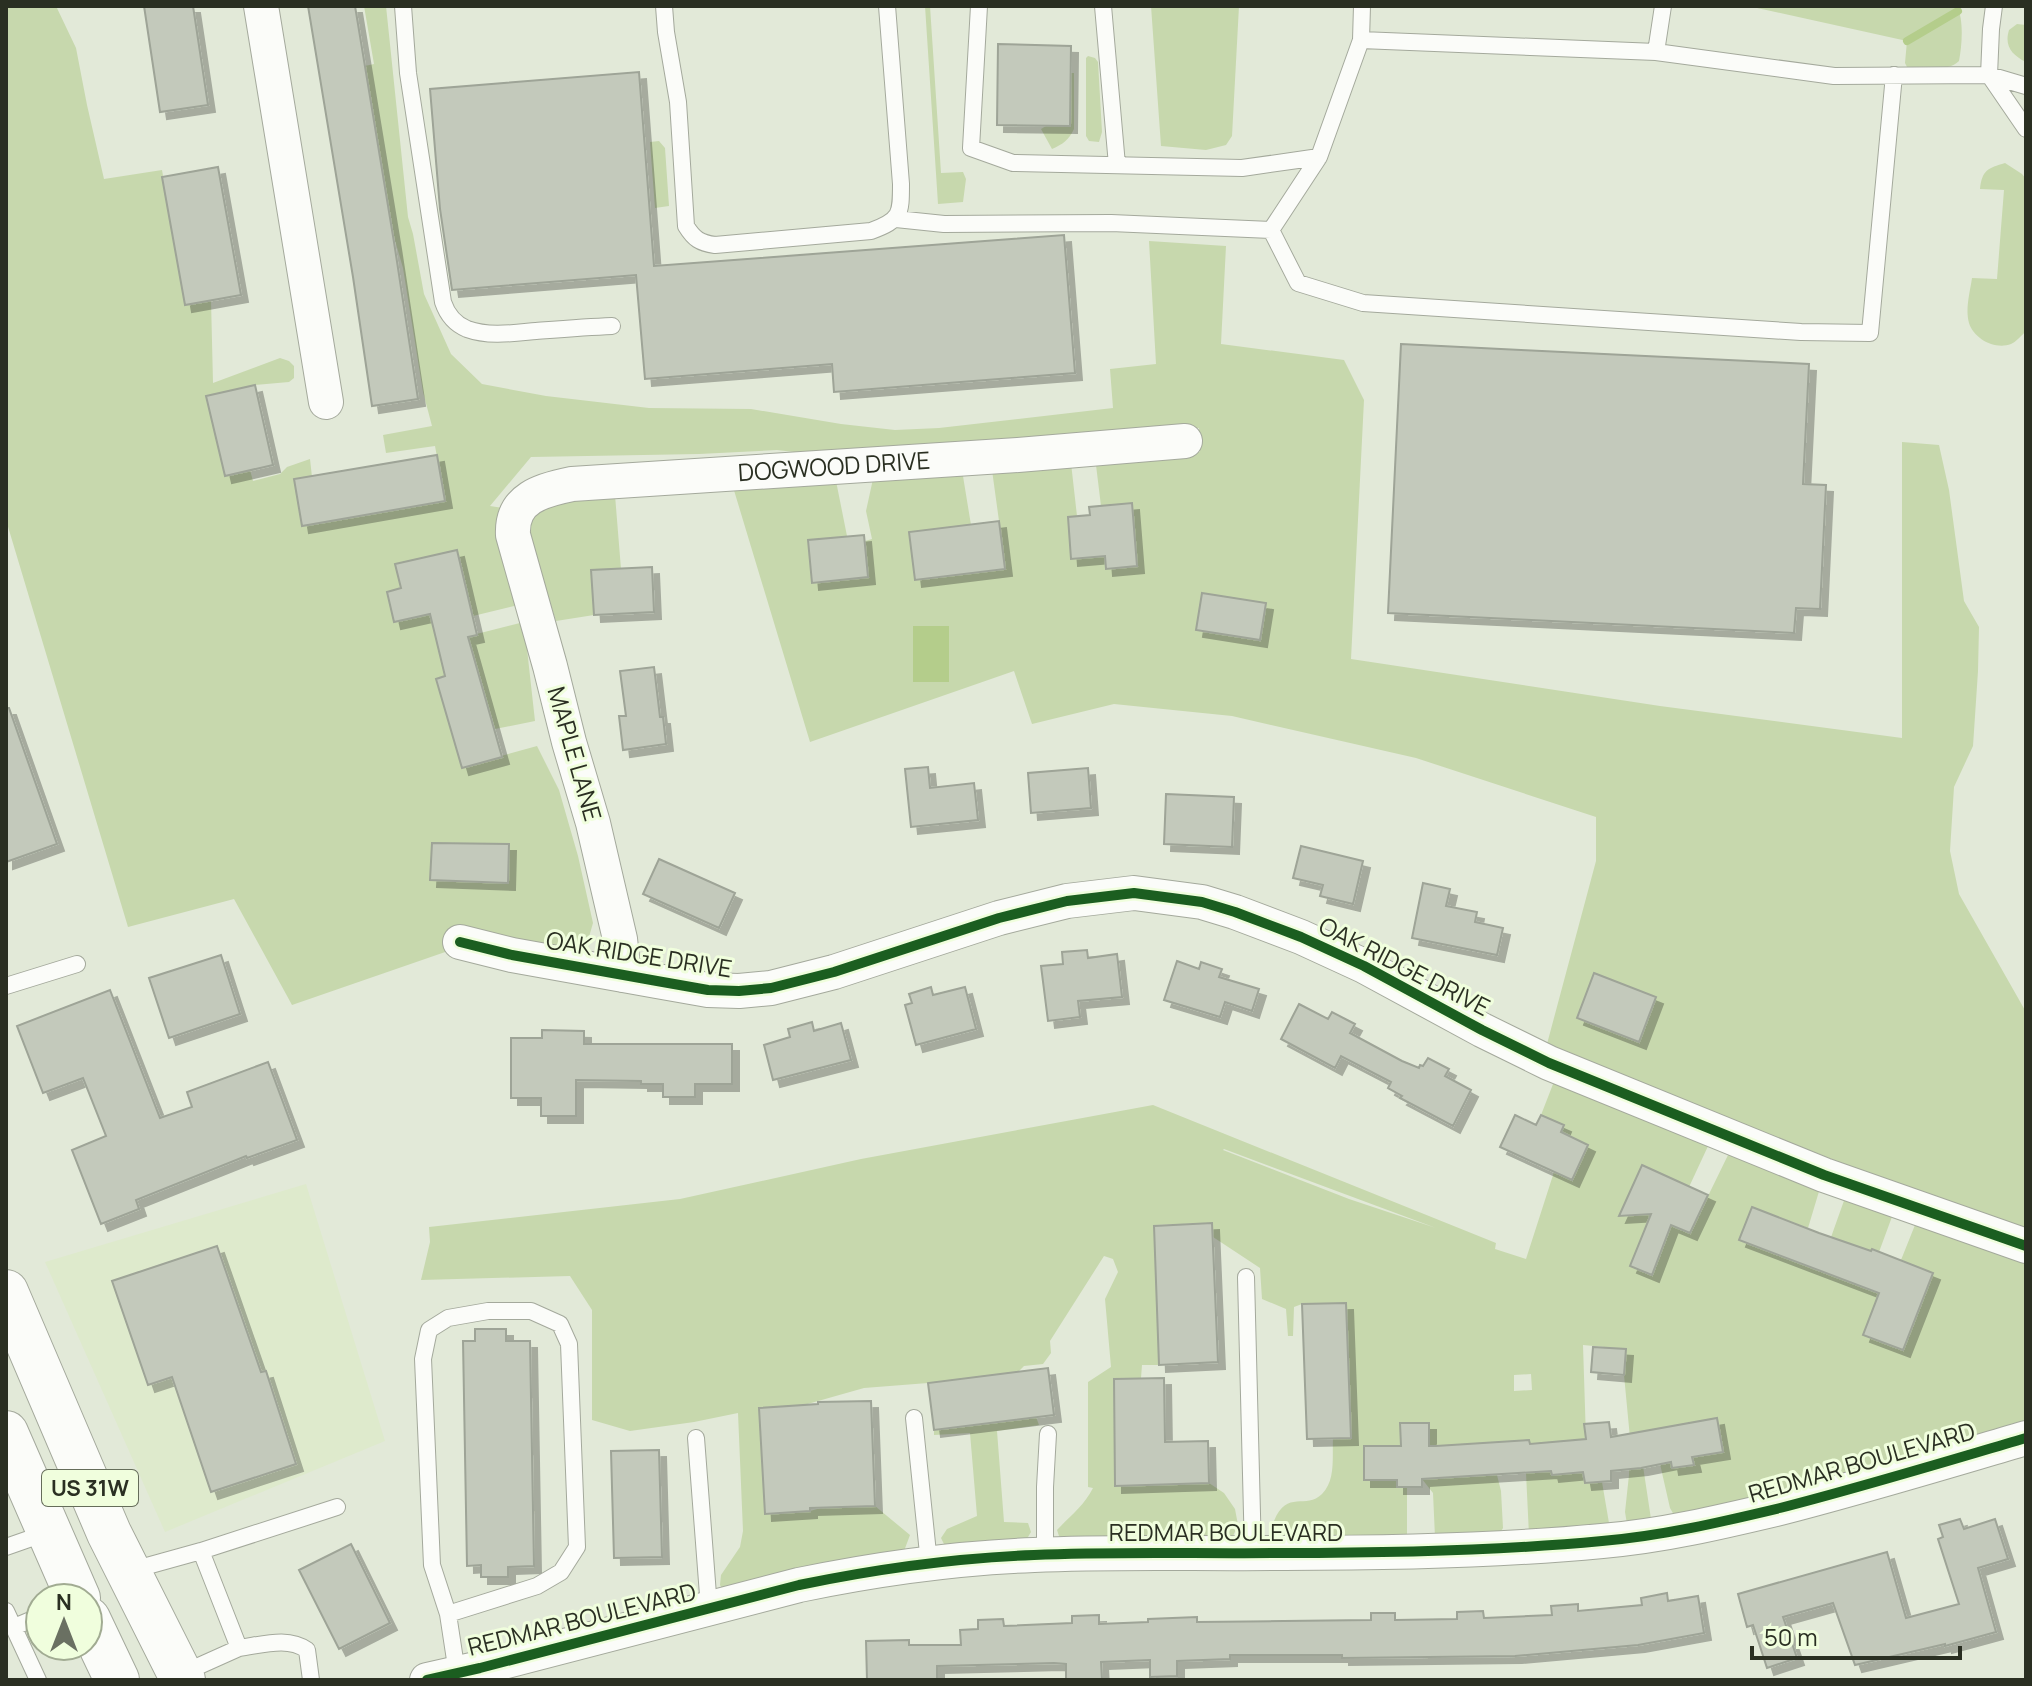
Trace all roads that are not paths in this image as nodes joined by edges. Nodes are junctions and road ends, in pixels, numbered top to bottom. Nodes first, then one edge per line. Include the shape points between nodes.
1 (261, 6) edge
2 (403, 6) edge
3 (664, 6) edge
4 (887, 6) edge
5 (979, 6) edge
6 (1103, 6) edge
7 (1362, 6) edge
8 (1663, 6) edge
9 (1994, 6) edge
10 (1361, 40) junction
11 (1656, 52) junction
12 (1894, 75) junction
13 (1989, 75) junction
14 (2026, 86) edge
15 (2026, 129) edge
16 (1319, 157) junction
17 (1117, 165) junction
18 (896, 219) junction
19 (1271, 230) junction
20 (612, 326) dead end
21 (326, 402) dead end
22 (1185, 441) dead end
23 (513, 535) joint
24 (460, 942) dead end
25 (77, 964) dead end
26 (624, 975) junction
27 (6, 986) edge
28 (2026, 1246) edge
29 (1246, 1277) dead end
30 (11, 1316) edge
31 (914, 1418) dead end
32 (6, 1433) edge
33 (1048, 1434) dead end
34 (696, 1438) dead end
35 (2026, 1438) edge
36 (337, 1507) dead end
37 (50, 1532) junction
38 (6, 1547) edge
39 (201, 1551) junction
40 (1253, 1553) junction
41 (1045, 1554) junction
42 (929, 1563) junction
43 (128, 1571) junction
44 (71, 1582) edge
45 (709, 1608) junction
46 (6, 1611) edge
47 (448, 1614) junction
48 (24, 1623) edge
49 (14, 1627) junction
50 (239, 1648) junction
51 (104, 1653) edge
52 (510, 1671) edge
53 (181, 1677) edge
54 (442, 1677) edge
55 (38, 1680) edge
56 (117, 1680) edge
57 (311, 1680) edge

1 - 21 street
2 - 20 lane via 408,73 446,311 464,328 483,333
3 - 18 lane via 678,102 686,226 693,237 715,245 871,231
4 - 18 lane via 901,184
5 - 17 lane via 971,148 1013,163
6 - 17 lane
7 - 10 lane
8 - 11 lane
9 - 13 lane
10 - 11 lane
10 - 16 lane
11 - 12 lane via 1834,76
12 - 13 lane
12 - 19 lane via 1870,333 1363,303 1298,283
13 - 14 lane
13 - 15 lane
16 - 17 lane via 1242,168
16 - 19 lane
18 - 19 lane
22 - 23 street, DOGWOOD DRIVE via 572,484 528,498 517,511
23 - 26 street, MAPLE LANE via 593,823
24 - 26 street, OAK RIDGE DRIVE
25 - 27 lane
26 - 28 street, OAK RIDGE DRIVE via 708,990 771,988 1067,901 1134,893 1202,902 1314,943 1543,1060 1824,1175
29 - 40 lane
30 - 43 highway, US 31W
31 - 42 lane
32 - 37 highway, US 31W
33 - 41 lane
34 - 45 lane
35 - 40 street, REDMAR BOULEVARD via 1816,1499 1659,1535 1489,1548
36 - 39 lane
37 - 38 lane
37 - 44 highway, US 31W
39 - 43 lane
39 - 50 lane
40 - 41 street, REDMAR BOULEVARD
41 - 42 street, REDMAR BOULEVARD
42 - 45 street, REDMAR BOULEVARD via 835,1577
43 - 53 highway, US 31W
45 - 52 street, REDMAR BOULEVARD
46 - 49 lane
47 - 47 lane via 432,1565 423,1359 429,1330 448,1318 531,1311 560,1324 569,1344 577,1547 561,1572 537,1586
47 - 54 lane
48 - 49 lane
49 - 55 lane
50 - 53 lane
50 - 57 lane via 299,1644 307,1650
51 - 56 highway
52 - 54 street, REDMAR BOULEVARD

